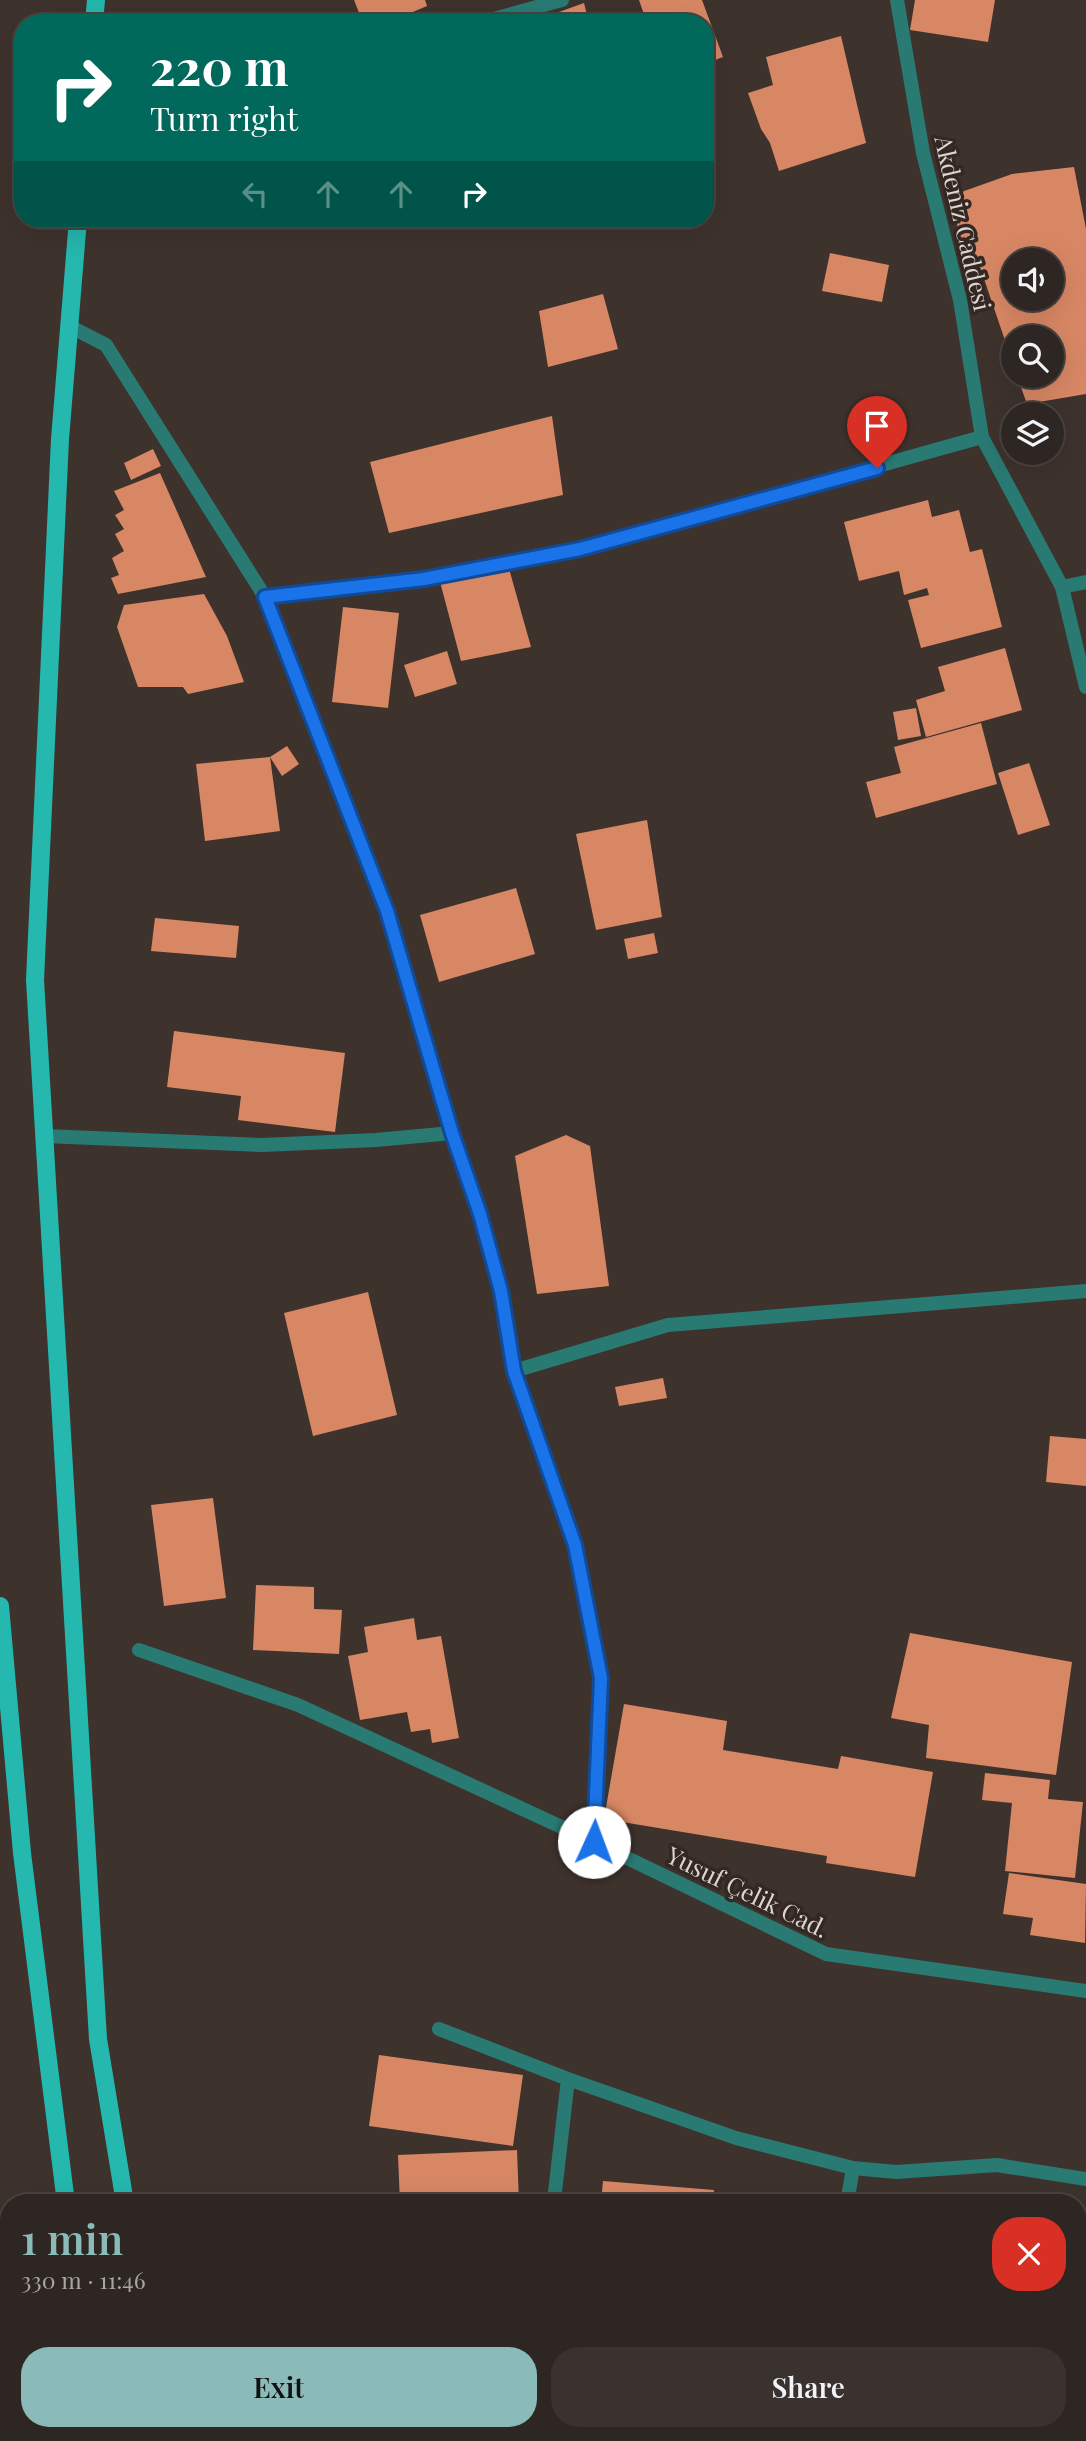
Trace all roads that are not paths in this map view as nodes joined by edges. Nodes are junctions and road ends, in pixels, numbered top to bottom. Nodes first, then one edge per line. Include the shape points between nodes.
1 (562, 0) edge
2 (897, 0) edge
3 (511, 14) edge
4 (77, 228) edge
5 (69, 326) junction
6 (982, 437) junction
7 (1086, 582) edge
8 (1062, 587) junction
9 (265, 597) junction
10 (1086, 687) edge
11 (452, 1133) junction
12 (44, 1136) junction
13 (1086, 1291) edge
14 (514, 1371) junction
15 (0, 1606) edge
16 (138, 1650) dead end
17 (594, 1842) junction
18 (1086, 1991) edge
19 (439, 2029) dead end
20 (568, 2079) junction
21 (853, 2168) junction
22 (1086, 2179) edge
23 (65, 2194) edge
24 (124, 2194) edge
25 (556, 2194) edge
26 (849, 2194) edge

1 - 3 street
2 - 6 street, Akdeniz Caddesi via 923,153 960,300
4 - 5 main road
5 - 9 street via 106,345
5 - 12 main road via 35,980
6 - 8 street, Akdeniz Caddesi
6 - 9 street via 580,549 424,579
7 - 8 street
8 - 10 street, Akdeniz Caddesi
9 - 11 street via 387,911
11 - 12 street via 262,1146
11 - 14 street via 501,1291
12 - 24 main road via 98,2039
13 - 14 street via 668,1325
14 - 17 street via 575,1545 601,1678
15 - 23 main road via 22,1853
16 - 17 street, Yusuf Çelik Cad. via 298,1705
17 - 18 street, Yusuf Çelik Cad. via 826,1954
19 - 20 street
20 - 21 street via 736,2138
20 - 25 street
21 - 22 street via 897,2172 997,2165
21 - 26 street

